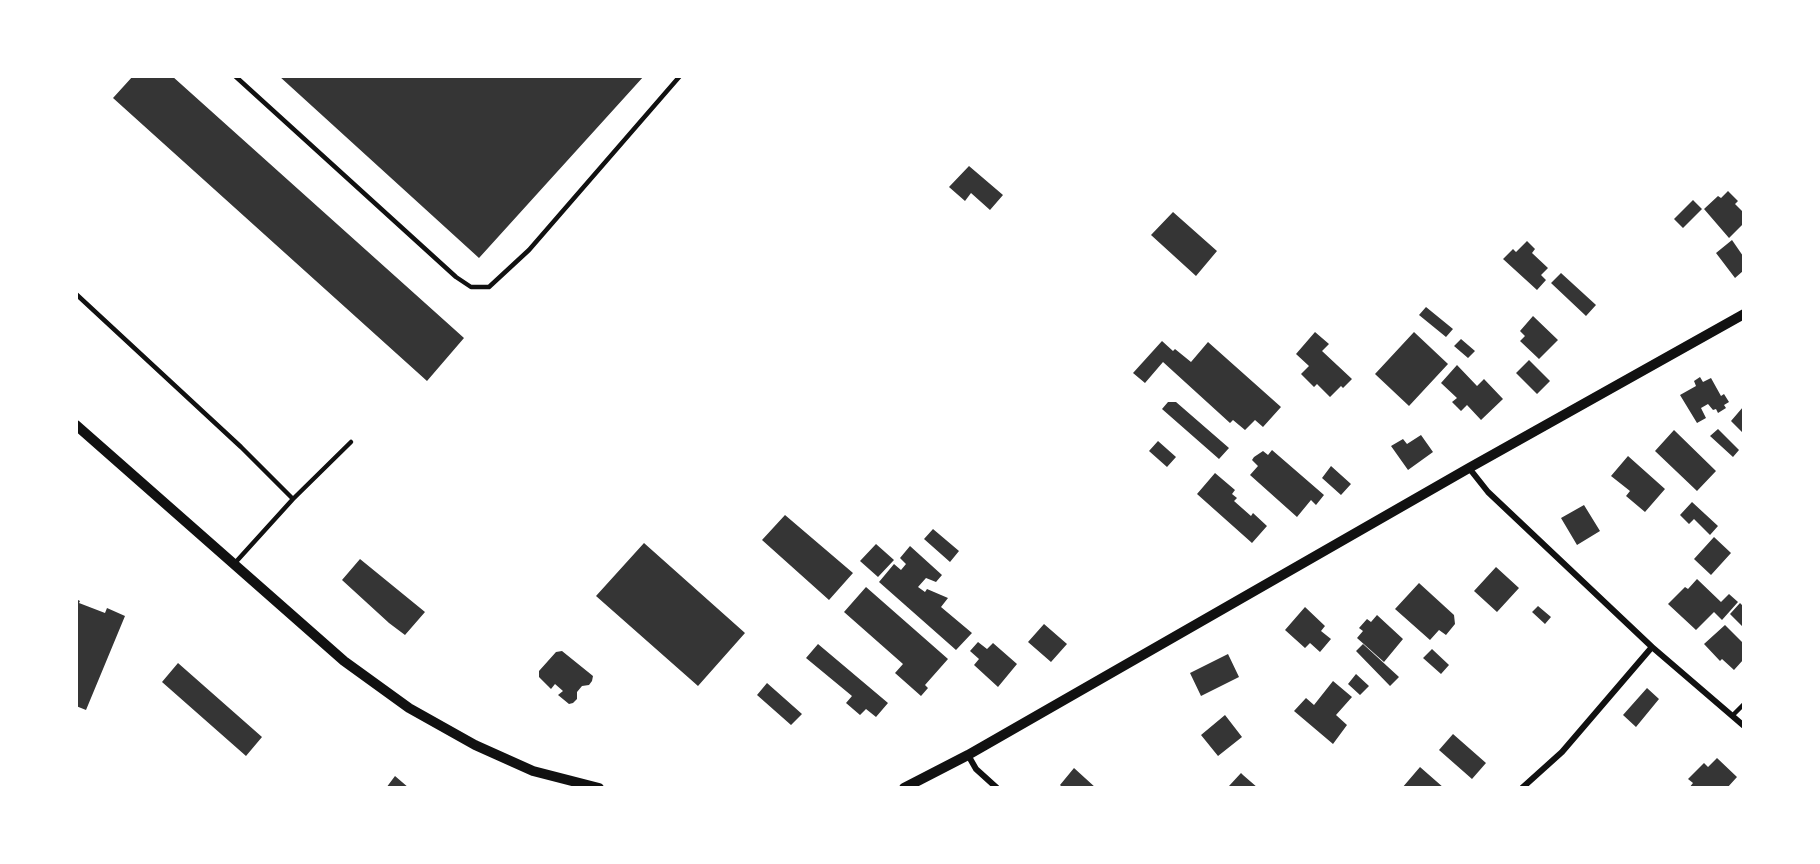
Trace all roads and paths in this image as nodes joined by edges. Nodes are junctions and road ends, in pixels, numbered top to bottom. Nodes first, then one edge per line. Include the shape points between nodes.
1 (235, 76) edge
2 (680, 76) edge
3 (76, 294) edge
4 (1743, 314) edge
5 (76, 425) edge
6 (351, 442) dead end
7 (1469, 468) junction
8 (293, 499) junction
9 (234, 564) junction
10 (1652, 647) junction
11 (1743, 704) edge
12 (1732, 716) junction
13 (1743, 726) edge
14 (969, 755) junction
15 (907, 785) edge
16 (599, 788) edge
17 (893, 788) edge
18 (997, 788) edge
19 (1522, 788) edge

1 - 2 lane via 471,287 489,287 529,250
3 - 8 lane
4 - 7 street
5 - 9 street
6 - 8 lane
7 - 10 street via 1488,492
7 - 14 street
8 - 9 lane
9 - 16 street via 344,661 418,714 533,771
10 - 12 street
10 - 19 street via 1562,752
11 - 12 lane
12 - 13 street
14 - 15 street
14 - 18 street via 975,769
15 - 17 street

